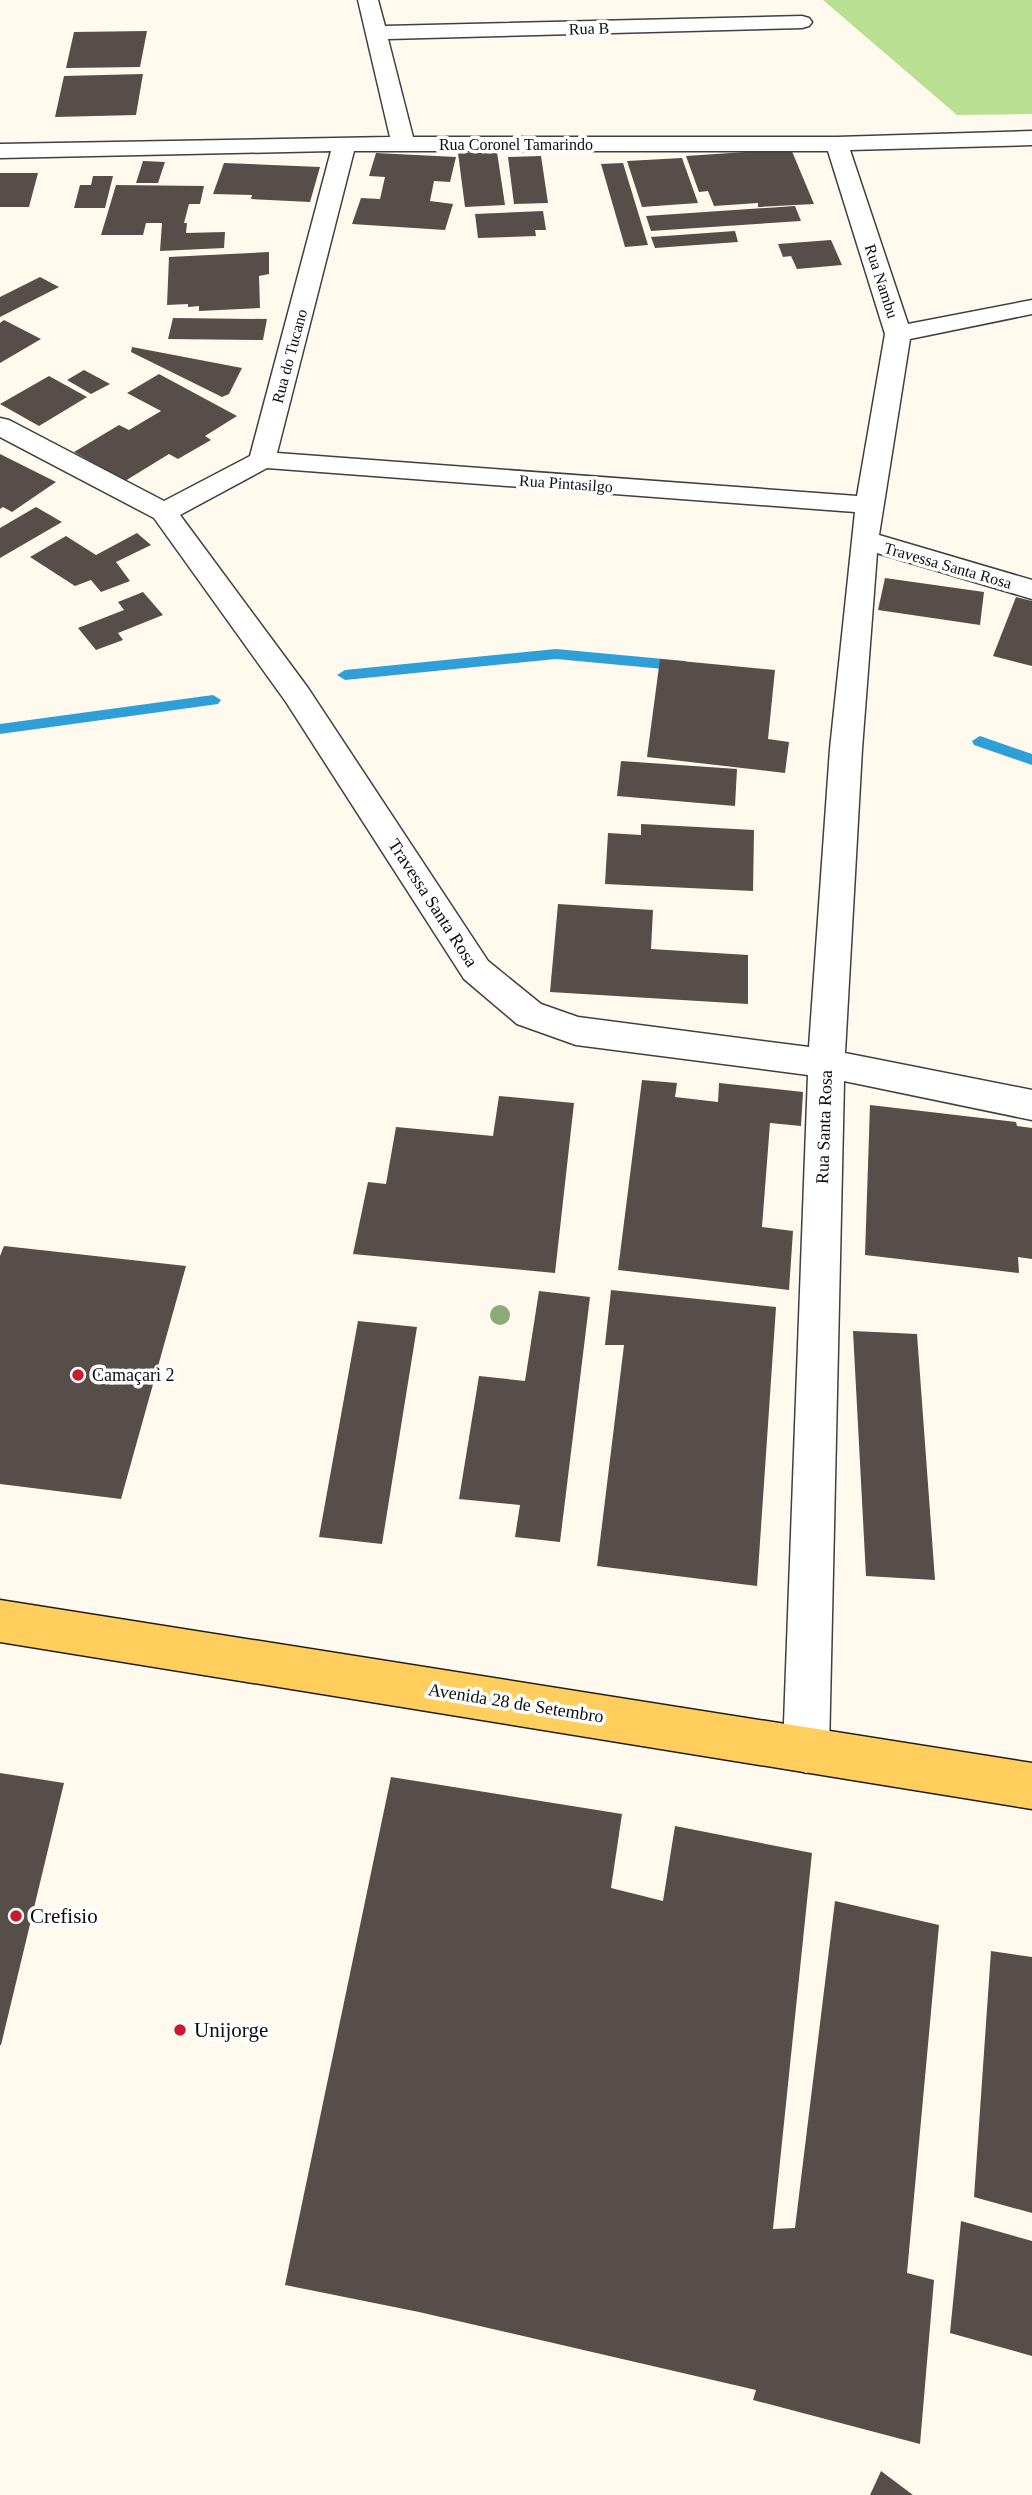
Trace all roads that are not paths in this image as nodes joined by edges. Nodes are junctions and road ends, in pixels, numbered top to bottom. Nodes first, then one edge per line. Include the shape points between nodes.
1 (368, 0) edge
2 (802, 22) dead end
3 (376, 33) junction
4 (1032, 138) edge
5 (344, 144) junction
6 (403, 144) junction
7 (838, 144) junction
8 (0, 151) edge
9 (1026, 314) edge
10 (898, 334) junction
11 (0, 426) edge
12 (262, 460) junction
13 (869, 505) junction
14 (164, 512) junction
15 (864, 540) junction
16 (1032, 590) edge
17 (826, 1063) junction
18 (1032, 1105) edge
19 (0, 1621) edge
20 (806, 1751) junction
21 (1032, 1786) edge

1 - 3 street
2 - 3 street, Rua B
3 - 6 street
4 - 7 street, Rua Coronel Tamarindo
5 - 6 street, Rua Coronel Tamarindo
5 - 8 street, Rua Coronel Tamarindo
5 - 12 street, Rua do Tucano
6 - 7 street, Rua Coronel Tamarindo
7 - 10 street, Rua Nambu
9 - 10 street
10 - 13 street, Rua Nambu
11 - 14 street, Travessa Santa Rosa
12 - 13 street, Rua Pintasilgo
12 - 14 street
13 - 15 street, Rua Santa Rosa
14 - 17 street, Travessa Santa Rosa via 297,695 476,970 529,1014 576,1031
15 - 16 street, Travessa Santa Rosa
15 - 17 street, Rua Santa Rosa
17 - 18 street, Travessa Santa Rosa
17 - 20 street, Rua Santa Rosa
19 - 20 main road, Avenida 28 de Setembro
20 - 21 main road, Avenida 28 de Setembro

